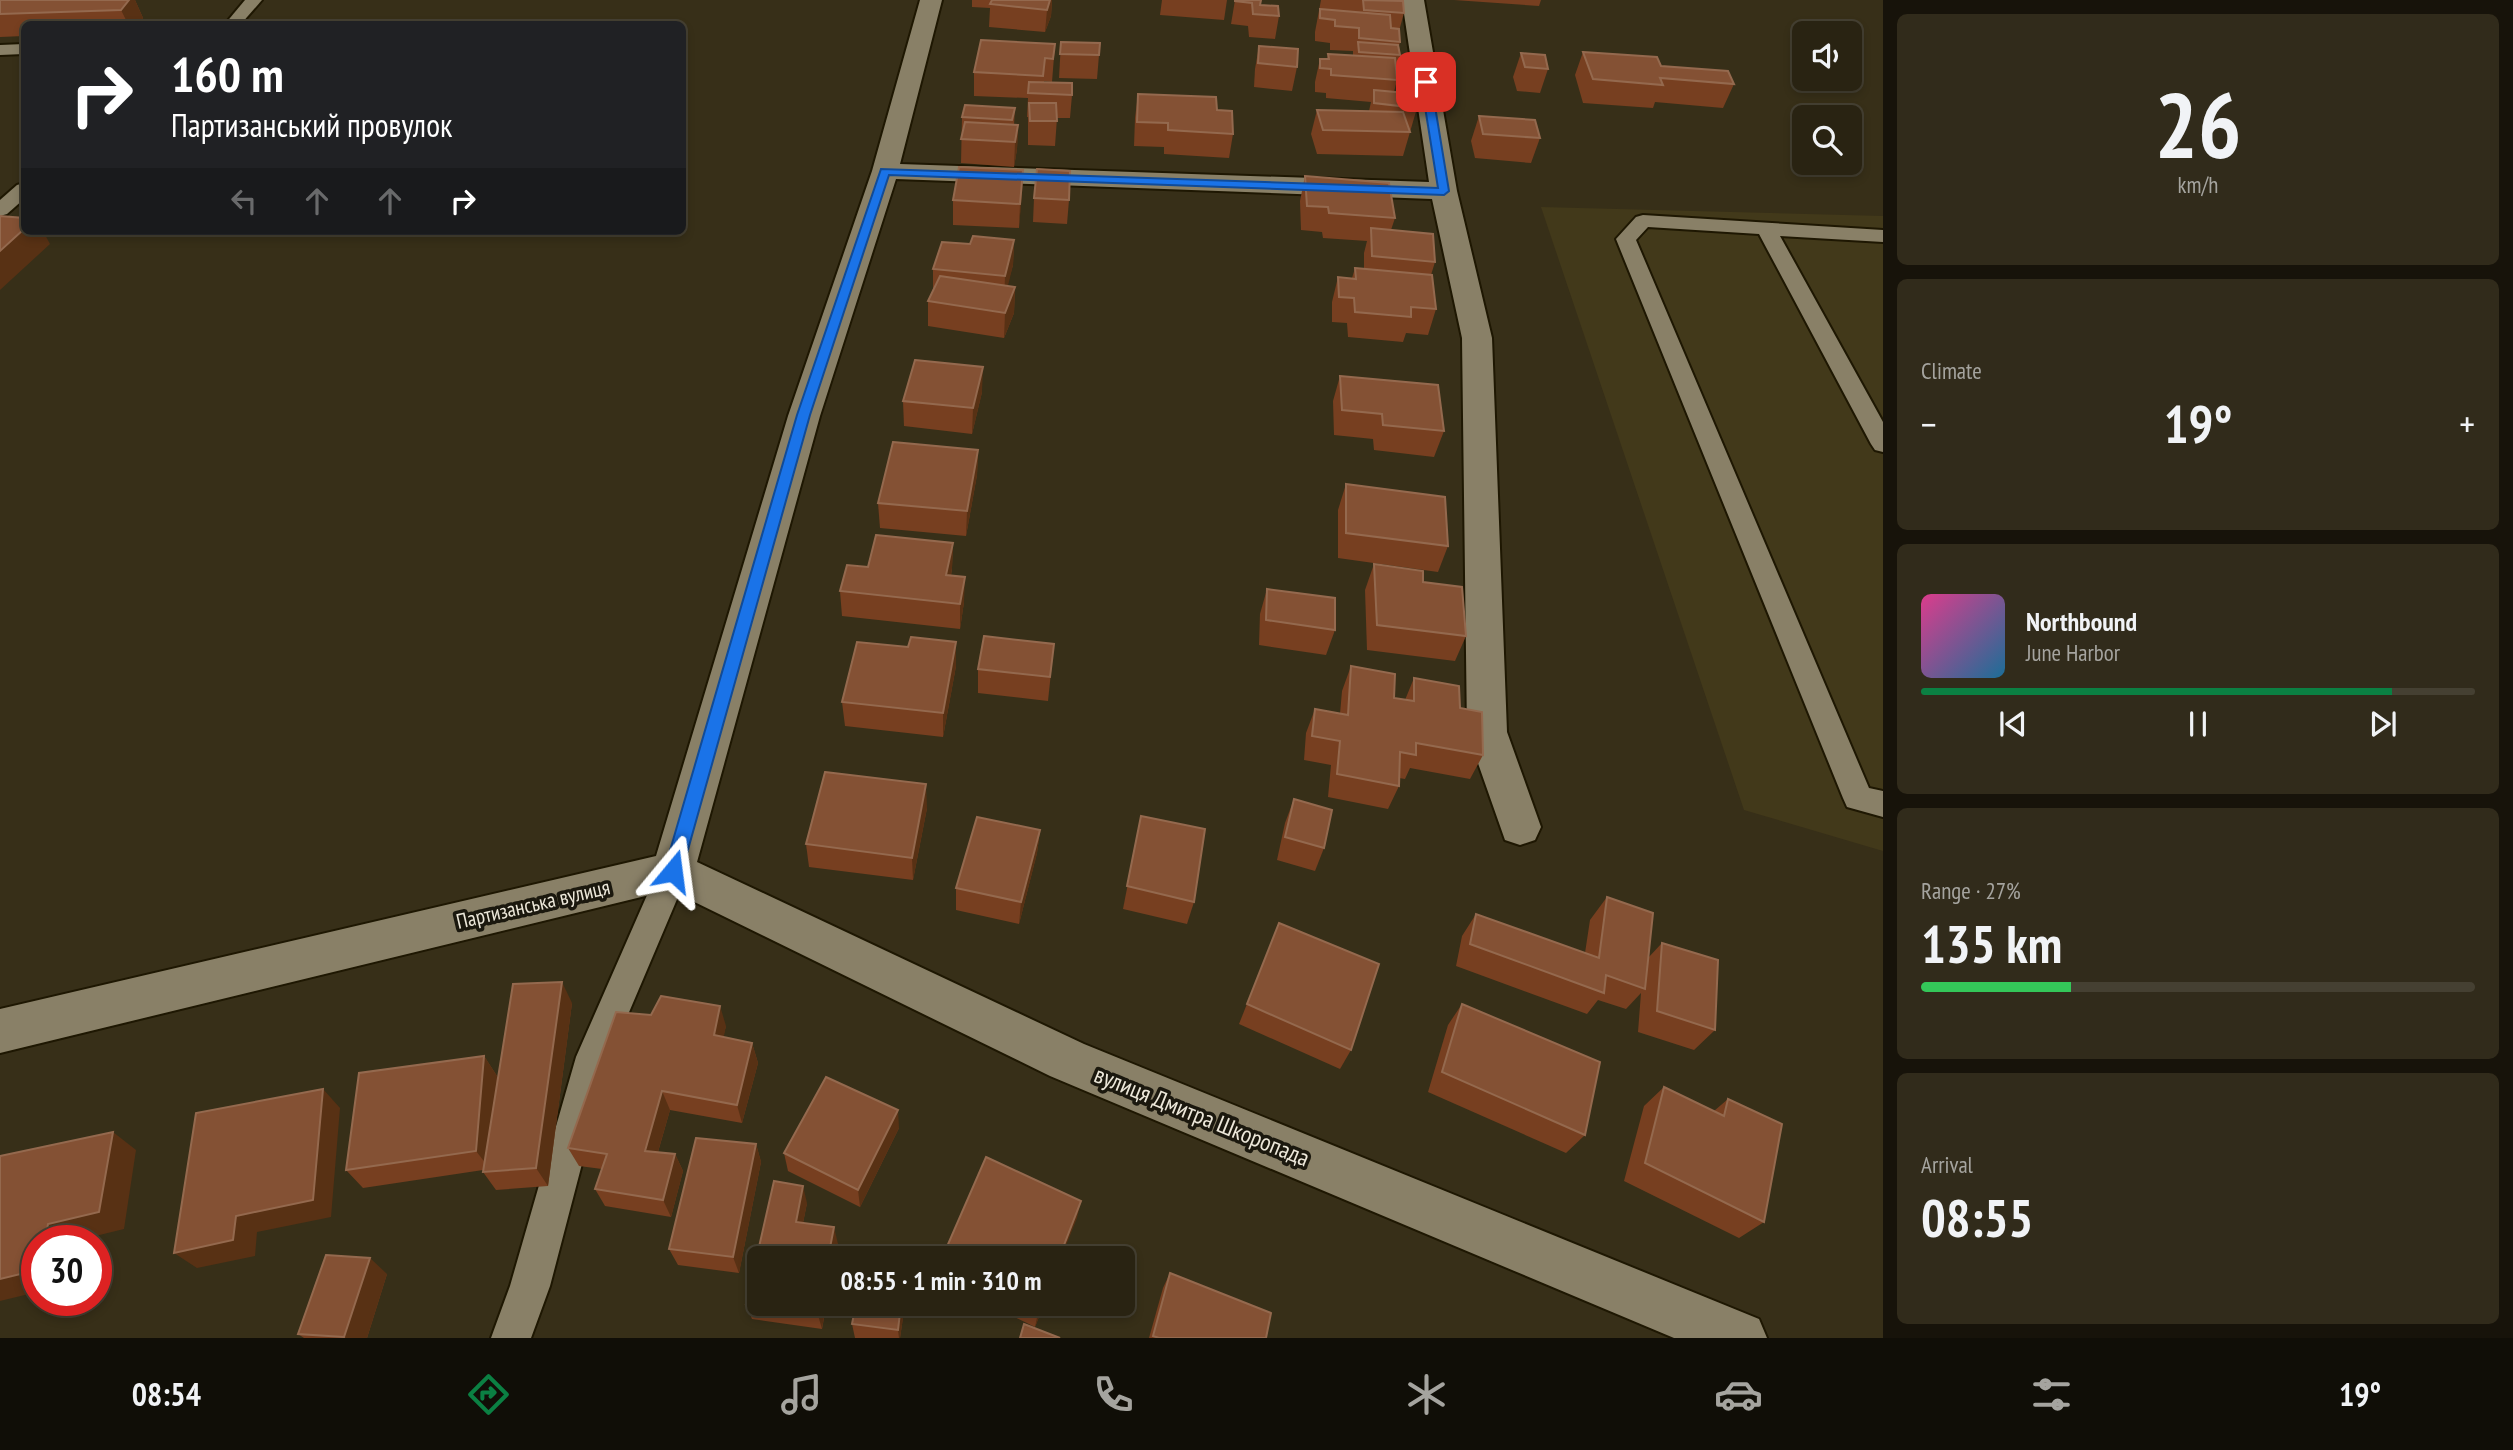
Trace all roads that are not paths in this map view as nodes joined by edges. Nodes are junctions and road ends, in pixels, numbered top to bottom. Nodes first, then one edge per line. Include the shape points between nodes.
1 (254, 0) edge
2 (931, 0) edge
3 (1413, 0) edge
4 (236, 21) edge
5 (21, 49) edge
6 (0, 50) edge
7 (884, 171) junction
8 (21, 191) edge
9 (1444, 191) junction
10 (0, 210) edge
11 (1766, 228) junction
12 (1883, 236) edge
13 (1883, 444) edge
14 (1883, 804) edge
15 (1520, 827) dead end
16 (673, 871) junction
17 (0, 1031) edge
18 (511, 1338) edge
19 (1740, 1338) edge

1 - 4 lane
2 - 7 street
3 - 9 street
5 - 6 lane
7 - 9 street
7 - 16 street via 804,415
8 - 10 lane
9 - 15 street via 1477,338 1487,732
11 - 12 lane
11 - 13 lane
11 - 14 lane via 1643,221 1626,239 1858,798
16 - 17 street, Партизанська вулиця
16 - 18 lane via 593,1057 530,1286
16 - 19 street, вулиця Дмитра Шкоропада via 1067,1060

